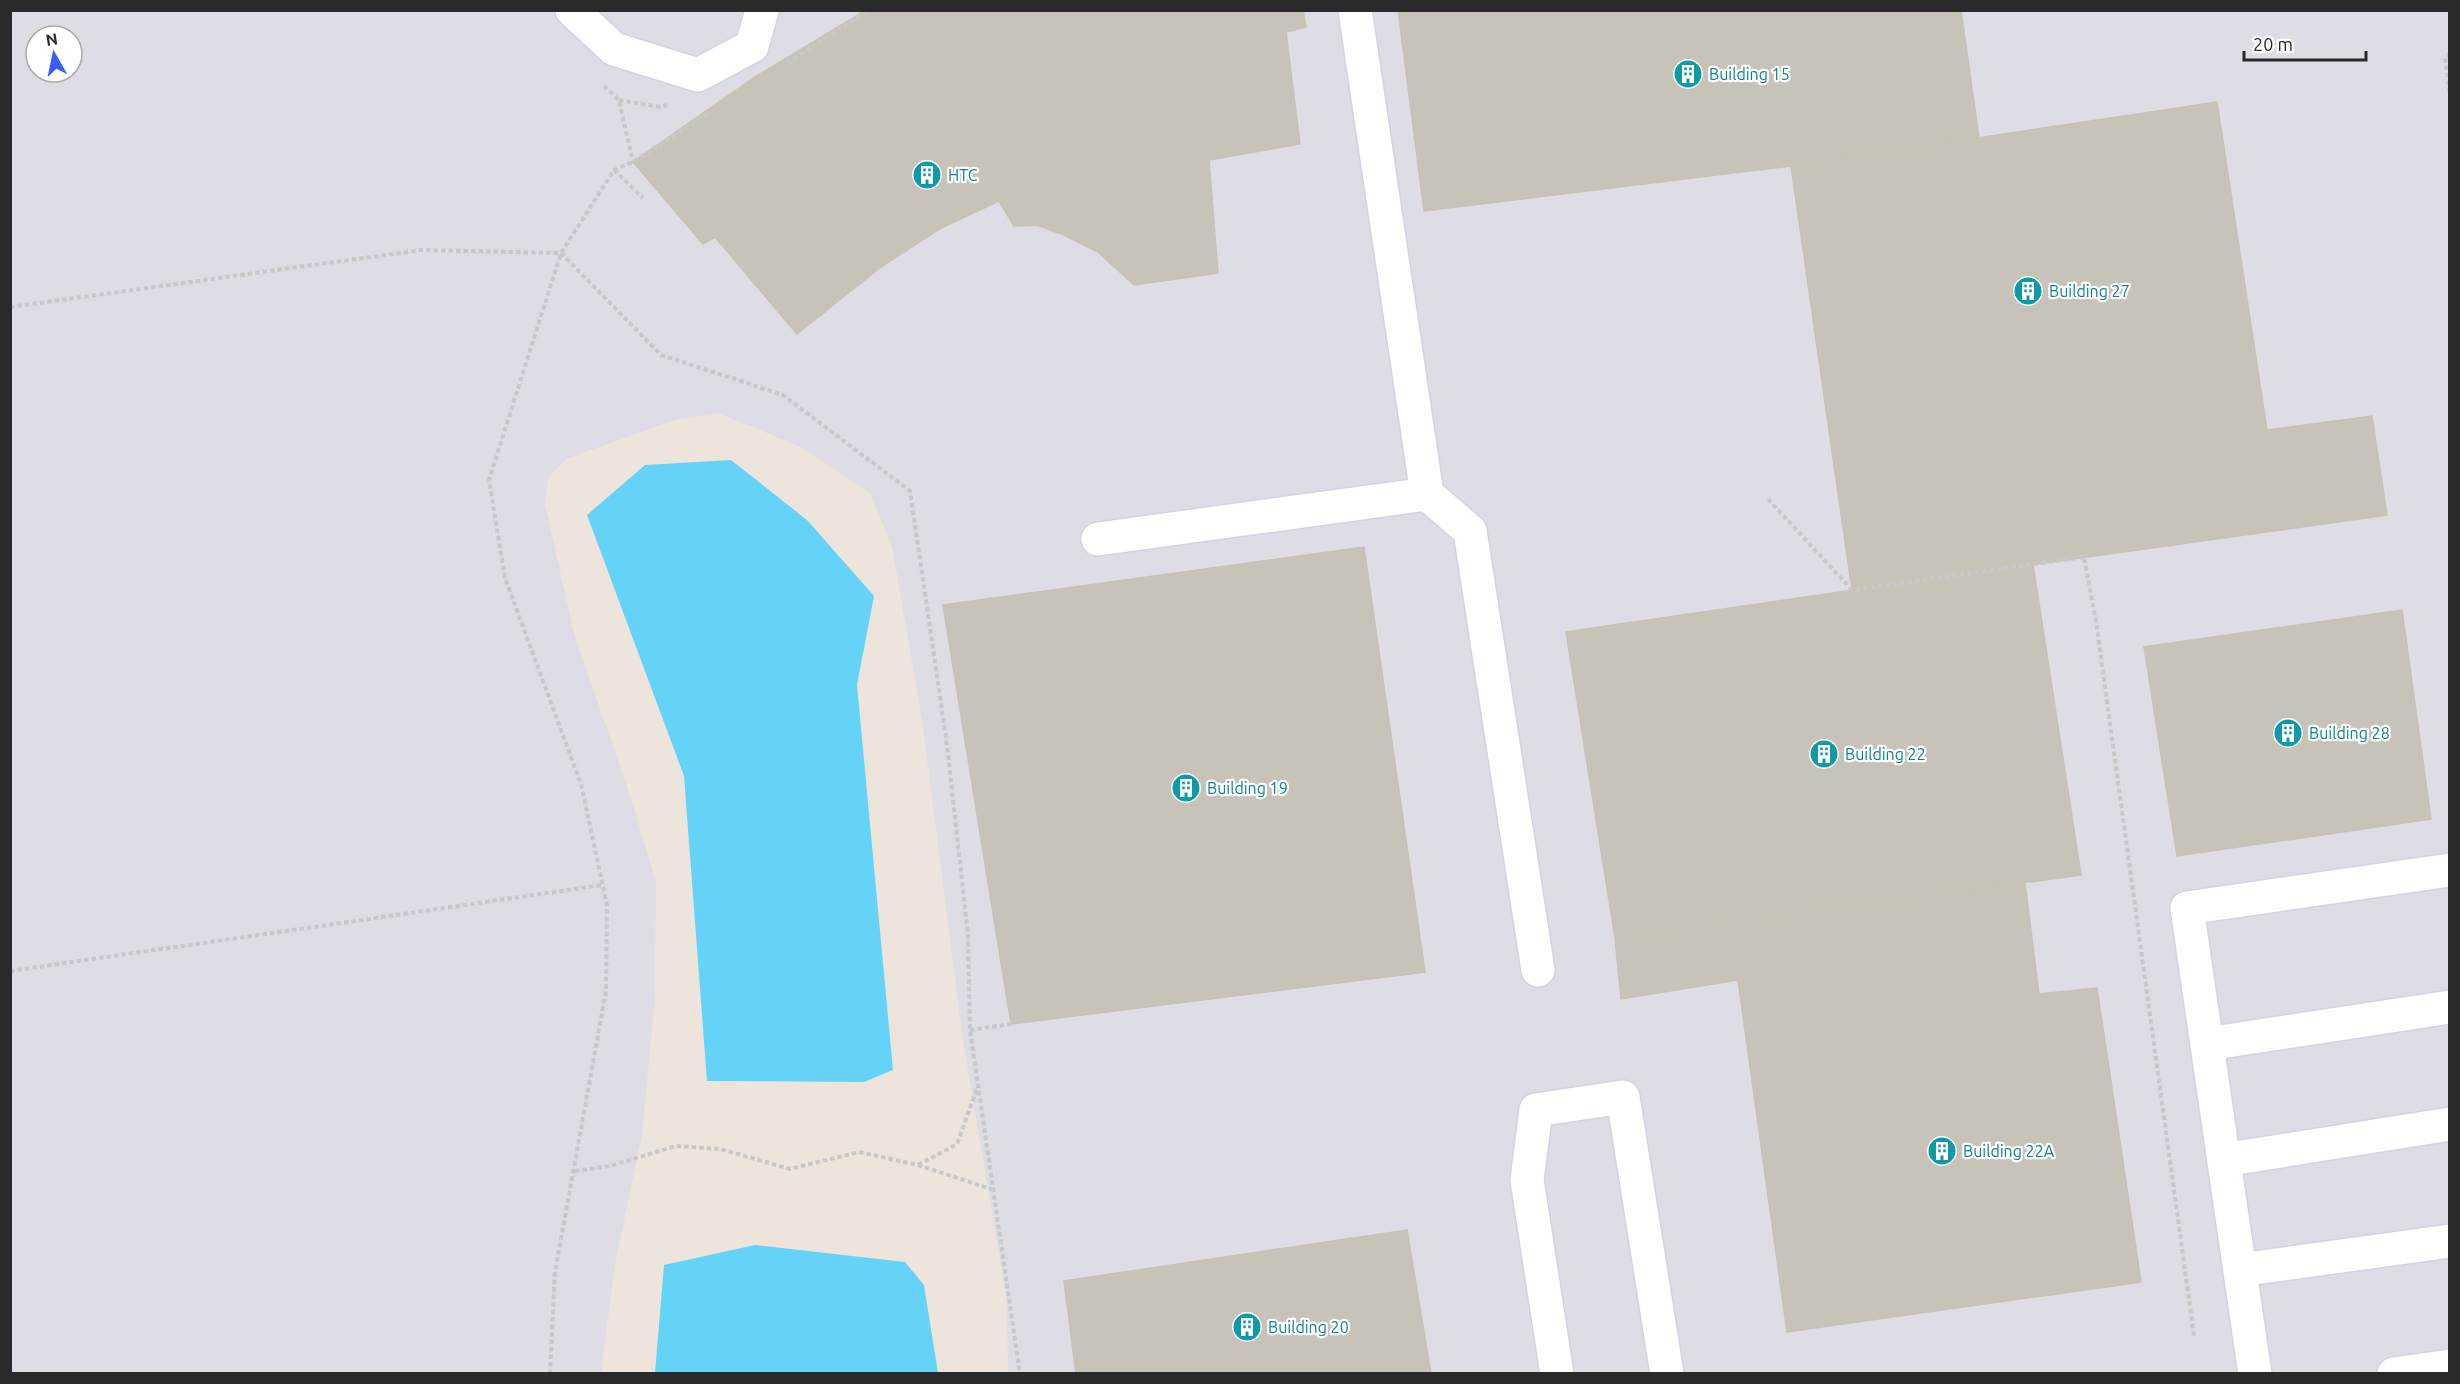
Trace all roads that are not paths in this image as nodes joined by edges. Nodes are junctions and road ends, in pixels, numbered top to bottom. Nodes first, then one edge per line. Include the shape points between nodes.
1 (572, 10) edge
2 (762, 10) edge
3 (1355, 10) edge
4 (1427, 494) junction
5 (1098, 539) dead end
6 (2450, 870) edge
7 (1538, 970) dead end
8 (2450, 1007) edge
9 (2207, 1044) junction
10 (2450, 1124) edge
11 (2224, 1160) junction
12 (2450, 1242) edge
13 (2240, 1270) junction
14 (2450, 1366) edge
15 (1557, 1374) edge
16 (1667, 1374) edge
17 (2255, 1374) edge
18 (2394, 1374) edge

1 - 2 street via 614,49 698,75 752,46
3 - 4 street
4 - 5 street
4 - 7 street via 1470,531
6 - 9 street via 2187,908
8 - 9 street
9 - 11 street
10 - 11 street
11 - 13 street
12 - 13 street
13 - 17 street
14 - 18 street
15 - 16 street via 1527,1180 1536,1110 1623,1098

